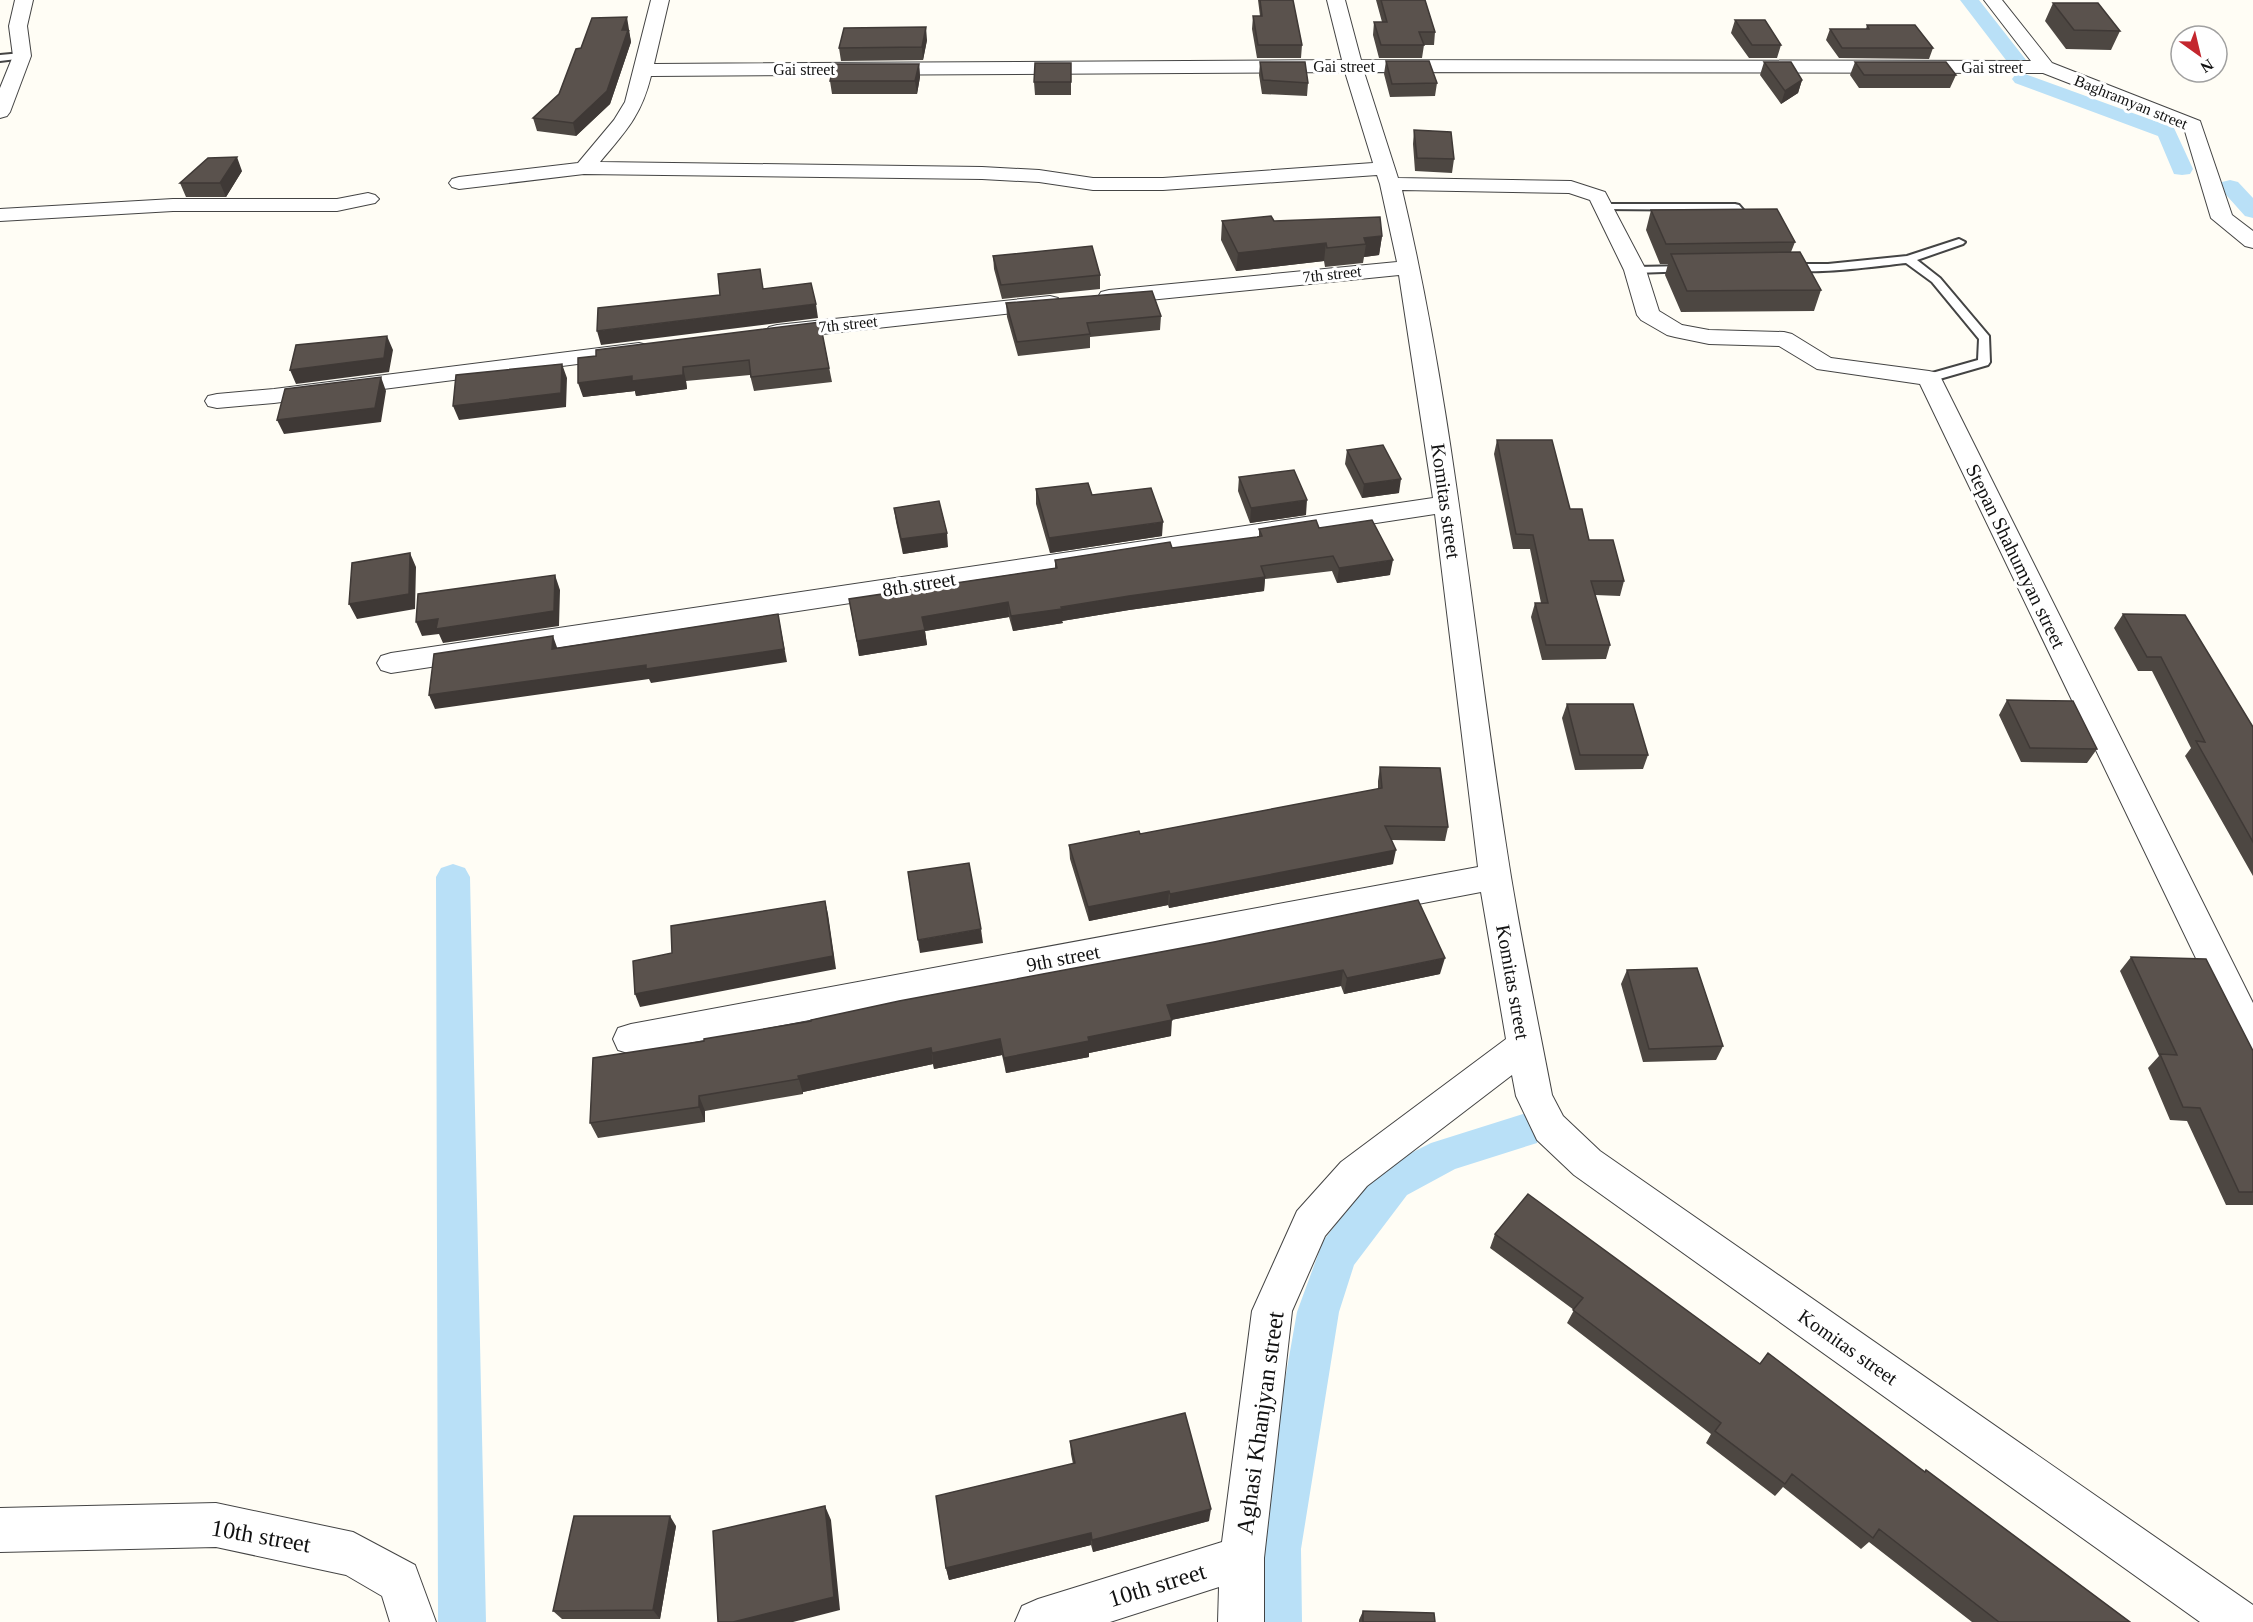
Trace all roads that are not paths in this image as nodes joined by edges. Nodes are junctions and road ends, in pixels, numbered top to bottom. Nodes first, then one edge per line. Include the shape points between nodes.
1 (24, 0) edge
2 (660, 0) edge
3 (1336, 0) edge
4 (1993, 0) edge
5 (22, 56) junction
6 (0, 58) edge
7 (1353, 66) junction
8 (2045, 67) junction
9 (643, 70) junction
10 (0, 112) edge
11 (584, 168) junction
12 (1387, 176) junction
13 (459, 183) dead end
14 (368, 199) dead end
15 (1605, 207) junction
16 (0, 215) edge
17 (1749, 222) edge
18 (2253, 241) edge
19 (1959, 242) dead end
20 (1908, 259) junction
21 (1409, 267) junction
22 (1700, 268) edge
23 (1770, 268) edge
24 (1635, 270) junction
25 (755, 335) edge
26 (662, 347) edge
27 (1929, 378) junction
28 (217, 401) dead end
29 (1447, 504) junction
30 (391, 663) dead end
31 (1495, 878) junction
32 (631, 1039) dead end
33 (2253, 1039) edge
34 (1525, 1045) junction
35 (0, 1530) edge
36 (1242, 1558) junction
37 (413, 1622) edge
38 (1038, 1622) edge
39 (1241, 1622) edge
40 (2238, 1622) edge

1 - 5 street via 18,26
2 - 9 street
3 - 7 street, Komitas street
4 - 8 street
5 - 6 lane
5 - 10 street
7 - 8 street, Gai street
7 - 9 street, Gai street
7 - 12 street, Komitas street
8 - 18 street, Baghramyan street via 2193,125 2222,218
9 - 11 street via 635,102
11 - 12 street via 982,173 1093,184
11 - 13 street
12 - 15 street via 1571,187 1598,196
12 - 21 street, Komitas street
14 - 16 street via 337,206 173,205
15 - 17 lane via 1735,207
15 - 24 street
19 - 20 lane
20 - 23 lane
20 - 27 lane via 1936,280 1985,339 1984,362
21 - 25 street, 7th street
21 - 29 street, Komitas street
22 - 24 lane
24 - 27 street via 1649,315 1675,330 1709,337 1784,339 1825,364
26 - 28 street
27 - 33 street, Stepan Shahumyan street
29 - 30 street, 8th street
29 - 31 street, Komitas street
31 - 32 street, 9th street
31 - 34 street, Komitas street
34 - 36 street, Aghasi Khanjyan street via 1354,1174 1311,1224 1272,1311
34 - 40 street, Komitas street via 1534,1096 1550,1128 1587,1163
35 - 37 street, 10th street via 216,1525 353,1554 399,1581
36 - 38 street, 10th street
36 - 39 street, Aghasi Khanjyan street

